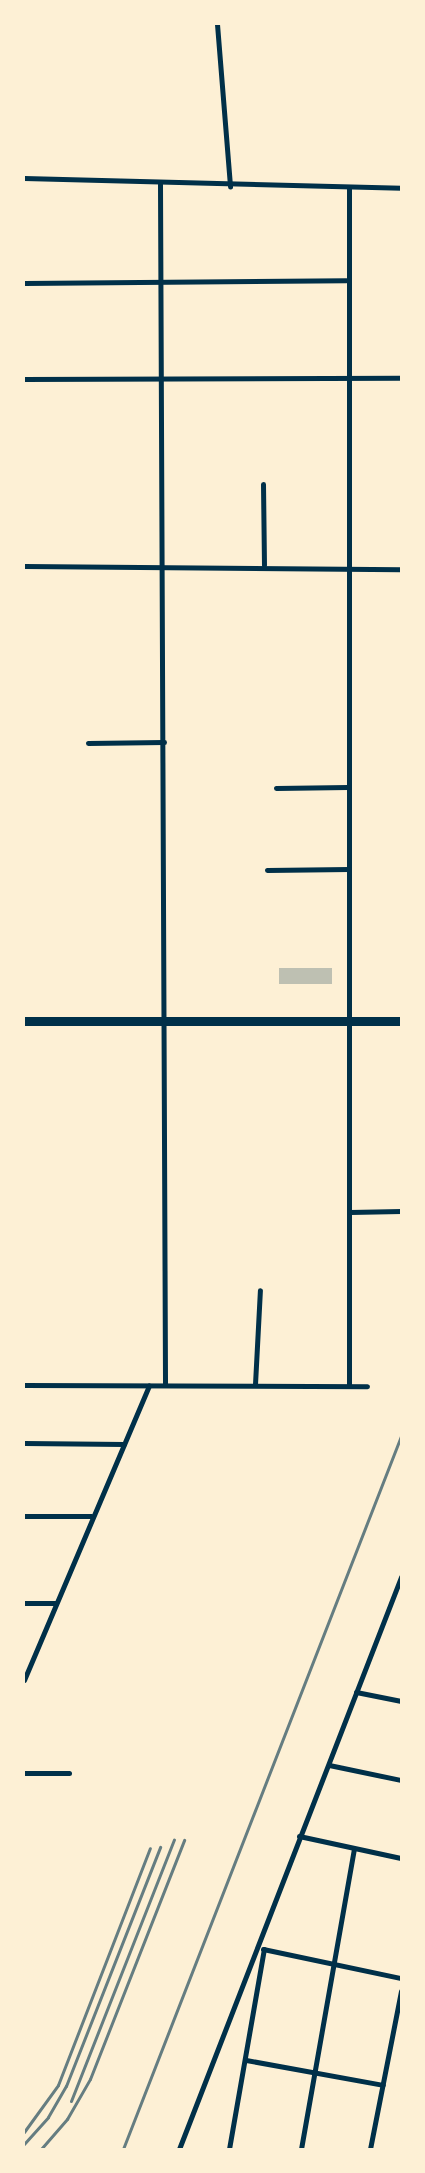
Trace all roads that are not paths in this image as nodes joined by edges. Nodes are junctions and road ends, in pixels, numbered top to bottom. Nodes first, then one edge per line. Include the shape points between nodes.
1 (217, 24) edge
2 (24, 178) edge
3 (160, 184) junction
4 (230, 186) junction
5 (401, 188) edge
6 (349, 189) junction
7 (160, 280) junction
8 (346, 280) junction
9 (24, 283) edge
10 (347, 377) junction
11 (401, 378) edge
12 (24, 379) edge
13 (158, 381) junction
14 (263, 484) dead end
15 (264, 565) junction
16 (24, 566) edge
17 (163, 566) junction
18 (349, 567) junction
19 (401, 569) edge
20 (164, 742) junction
21 (88, 743) dead end
22 (348, 786) junction
23 (276, 788) dead end
24 (348, 869) junction
25 (267, 870) dead end
26 (348, 1020) junction
27 (24, 1021) edge
28 (401, 1021) edge
29 (163, 1022) junction
30 (401, 1211) edge
31 (350, 1212) junction
32 (260, 1290) dead end
33 (165, 1384) junction
34 (255, 1384) junction
35 (24, 1385) edge
36 (149, 1385) junction
37 (349, 1386) junction
38 (367, 1386) dead end
39 (24, 1443) edge
40 (124, 1444) junction
41 (24, 1516) edge
42 (91, 1516) junction
43 (401, 1577) edge
44 (24, 1603) edge
45 (55, 1603) junction
46 (24, 1680) edge
47 (356, 1692) junction
48 (401, 1701) edge
49 (329, 1765) junction
50 (24, 1773) edge
51 (69, 1773) dead end
52 (401, 1780) edge
53 (299, 1836) junction
54 (354, 1850) junction
55 (401, 1858) edge
56 (258, 1948) junction
57 (264, 1949) junction
58 (336, 1967) junction
59 (401, 1978) edge
60 (401, 1991) edge
61 (246, 2060) junction
62 (315, 2074) junction
63 (384, 2085) junction
64 (179, 2149) edge
65 (229, 2149) edge
66 (300, 2149) edge
67 (370, 2149) edge

1 - 4 street
2 - 3 street
3 - 4 street
3 - 7 street
4 - 6 street
5 - 6 street
6 - 8 street
7 - 8 street
7 - 9 street
7 - 13 street
8 - 10 street
10 - 11 street
10 - 13 street
10 - 18 street
12 - 13 street
13 - 17 street
14 - 15 street
15 - 17 street
15 - 18 street
16 - 17 street
17 - 20 street
18 - 19 street
18 - 22 street
20 - 21 street
20 - 29 street
22 - 23 street
22 - 24 street
24 - 25 street
24 - 26 street
26 - 28 street
26 - 29 street
26 - 31 street
27 - 29 street
29 - 33 street
30 - 31 street
31 - 37 street
32 - 34 street
33 - 34 street
33 - 36 street
34 - 37 street
35 - 36 street
36 - 40 street
37 - 38 street
39 - 40 street
40 - 42 street
41 - 42 street
42 - 45 street
43 - 47 street
44 - 45 street
45 - 46 street
47 - 48 street
47 - 49 street
49 - 52 street
49 - 53 street
50 - 51 street
53 - 54 street
53 - 56 street
54 - 55 street
54 - 58 street
56 - 57 street
56 - 64 street
57 - 58 street
57 - 61 street
58 - 59 street
58 - 62 street
60 - 63 street
61 - 62 street
61 - 65 street
62 - 63 street
62 - 66 street
63 - 67 street

